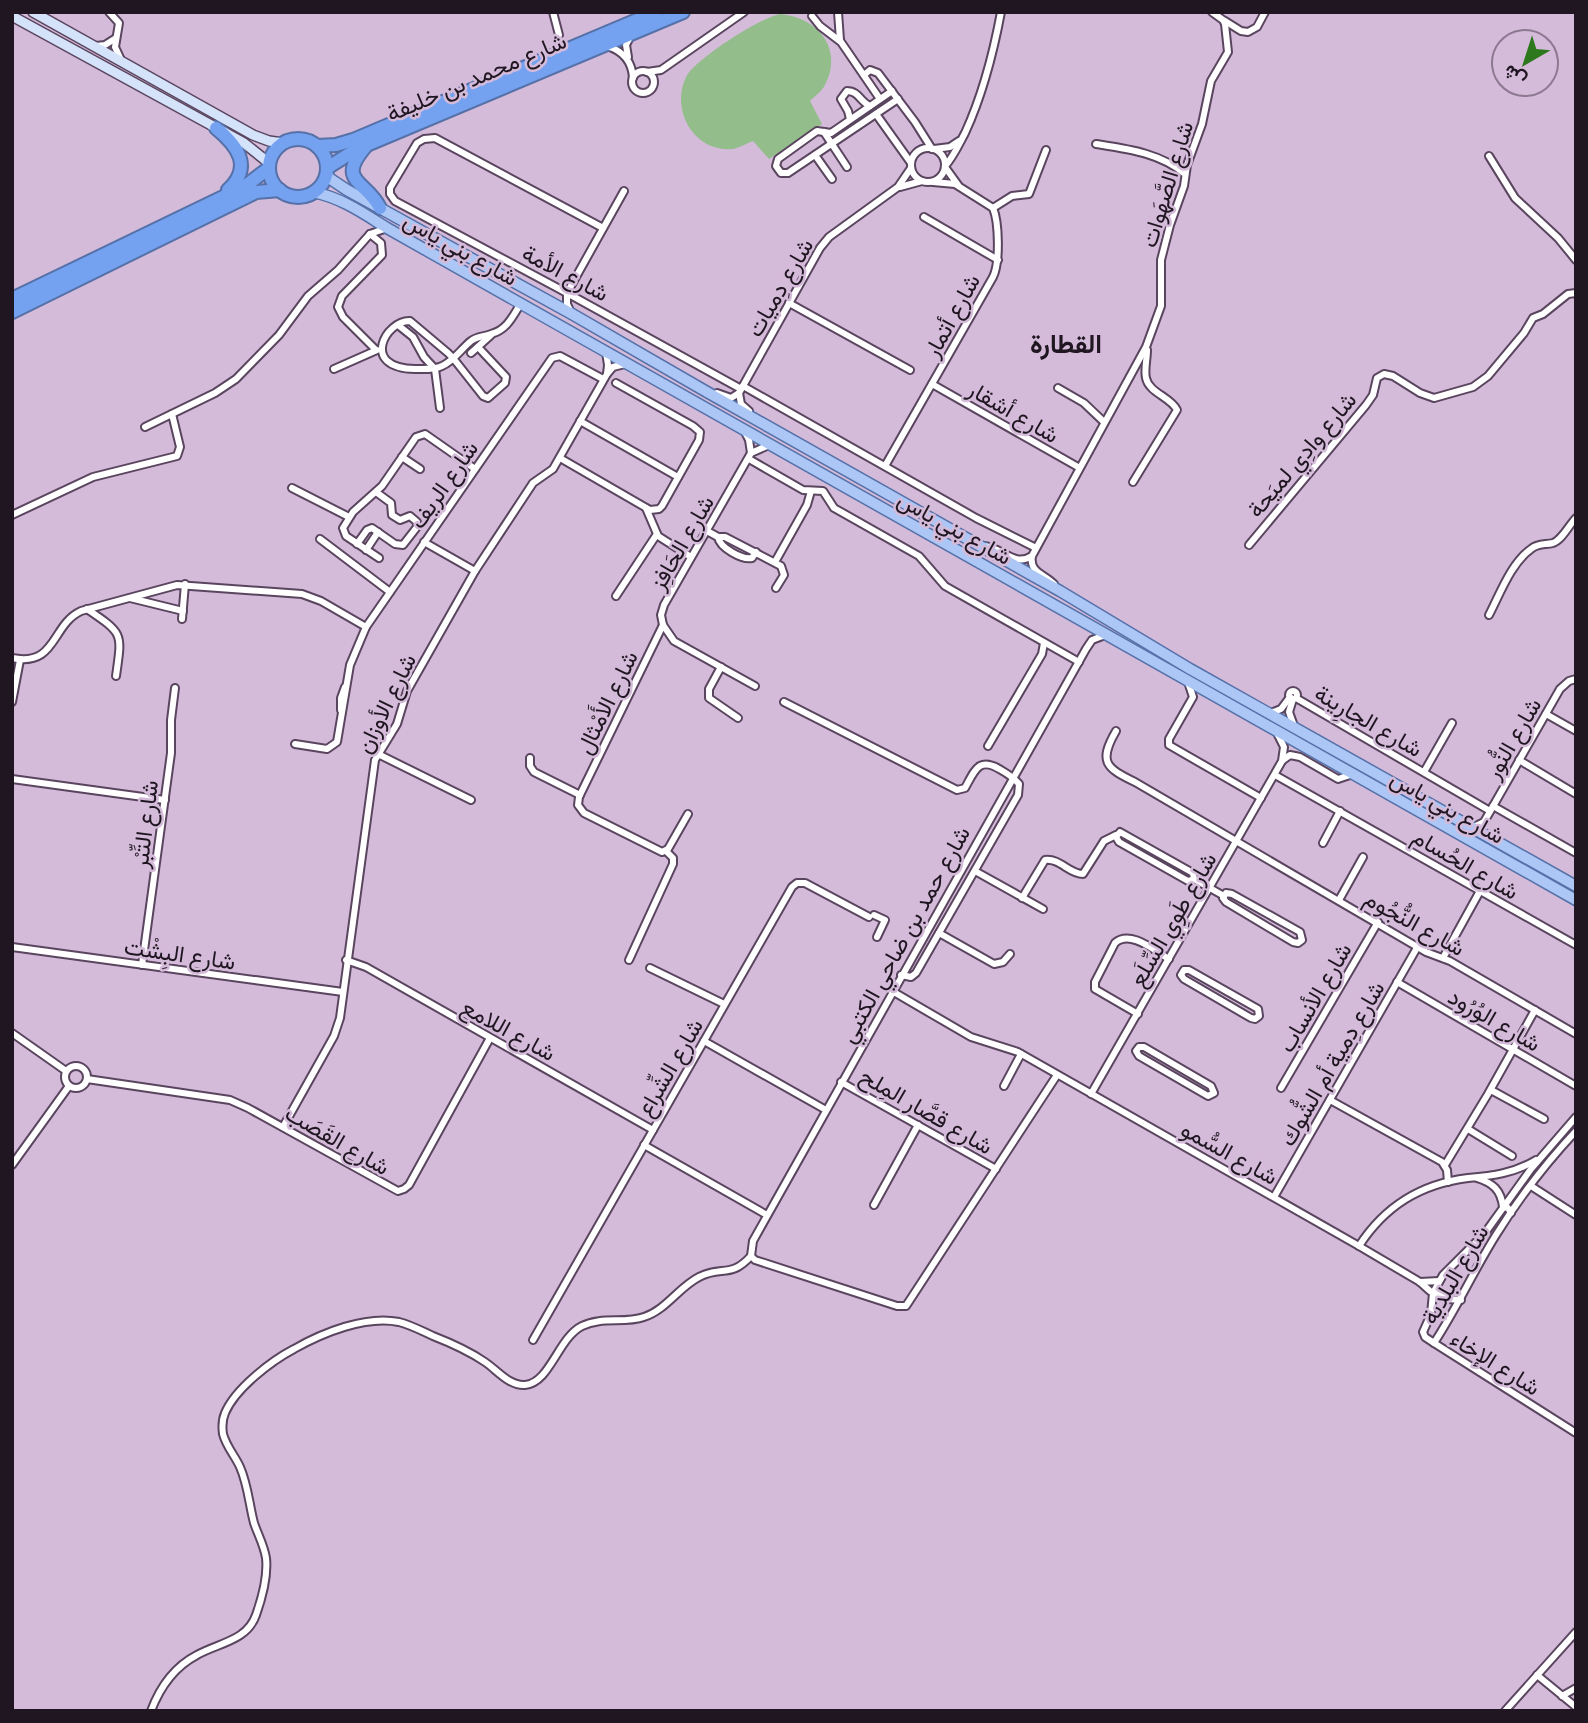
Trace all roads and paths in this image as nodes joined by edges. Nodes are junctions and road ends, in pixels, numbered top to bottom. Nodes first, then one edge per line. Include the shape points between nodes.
1 (33, 12) edge
2 (109, 12) edge
3 (553, 12) edge
4 (656, 12) edge
5 (683, 12) edge
6 (744, 12) edge
7 (1001, 12) edge
8 (1212, 12) edge
9 (1265, 12) edge
10 (12, 16) edge
11 (812, 16) dead end
12 (839, 16) edge
13 (1223, 20) junction
14 (825, 29) junction
15 (559, 34) dead end
16 (631, 34) junction
17 (116, 38) junction
18 (841, 42) junction
19 (94, 46) junction
20 (605, 46) junction
21 (629, 60) junction
22 (125, 65) junction
23 (661, 70) junction
24 (646, 72) junction
25 (864, 75) junction
26 (633, 80) junction
27 (654, 83) junction
28 (892, 91) junction
29 (880, 99) junction
30 (898, 99) junction
31 (870, 106) junction
32 (876, 114) junction
33 (850, 120) junction
34 (216, 128) junction
35 (823, 131) junction
36 (963, 137) junction
37 (283, 142) junction
38 (832, 144) junction
39 (1097, 144) dead end
40 (367, 145) junction
41 (317, 146) junction
42 (933, 149) junction
43 (1046, 150) dead end
44 (815, 155) junction
45 (1489, 156) dead end
46 (269, 165) junction
47 (911, 165) junction
48 (847, 166) dead end
49 (945, 166) junction
50 (327, 170) junction
51 (1185, 174) junction
52 (832, 179) dead end
53 (922, 181) junction
54 (933, 182) junction
55 (959, 186) junction
56 (898, 187) junction
57 (280, 190) junction
58 (624, 191) dead end
59 (313, 192) junction
60 (221, 198) junction
61 (380, 208) junction
62 (993, 208) junction
63 (365, 214) junction
64 (924, 218) dead end
65 (387, 228) junction
66 (603, 228) junction
67 (370, 234) junction
68 (998, 260) junction
69 (1576, 260) edge
70 (567, 293) junction
71 (1576, 293) edge
72 (12, 299) edge
73 (521, 303) junction
74 (789, 303) junction
75 (12, 312) edge
76 (572, 313) junction
77 (398, 325) junction
78 (492, 334) junction
79 (478, 347) junction
80 (1146, 347) junction
81 (379, 349) junction
82 (606, 352) junction
83 (471, 353) dead end
84 (453, 358) junction
85 (627, 363) junction
86 (334, 369) dead end
87 (435, 369) junction
88 (910, 370) dead end
89 (605, 376) junction
90 (616, 383) dead end
91 (932, 384) junction
92 (1058, 388) dead end
93 (741, 389) junction
94 (707, 393) junction
95 (440, 408) dead end
96 (172, 414) junction
97 (580, 421) junction
98 (759, 422) junction
99 (1104, 422) junction
100 (145, 428) dead end
101 (742, 429) junction
102 (770, 444) junction
103 (750, 456) junction
104 (402, 457) junction
105 (559, 458) junction
106 (885, 466) junction
107 (1079, 467) junction
108 (475, 468) junction
109 (420, 469) dead end
110 (678, 477) junction
111 (1133, 482) dead end
112 (292, 488) dead end
113 (811, 491) junction
114 (376, 492) junction
115 (646, 508) junction
116 (12, 515) edge
117 (349, 517) junction
118 (1576, 518) edge
119 (707, 531) junction
120 (378, 532) junction
121 (657, 534) junction
122 (320, 539) dead end
123 (424, 542) junction
124 (357, 544) junction
125 (1249, 545) dead end
126 (982, 547) junction
127 (1036, 548) junction
128 (366, 550) junction
129 (1032, 556) junction
130 (691, 557) junction
131 (379, 558) dead end
132 (775, 562) junction
133 (475, 571) junction
134 (184, 584) junction
135 (776, 588) dead end
136 (1060, 591) junction
137 (390, 592) junction
138 (617, 596) dead end
139 (128, 597) junction
140 (1079, 603) junction
141 (87, 609) junction
142 (1062, 609) junction
143 (183, 611) junction
144 (1489, 615) dead end
145 (183, 619) dead end
146 (663, 625) junction
147 (1088, 625) junction
148 (366, 626) junction
149 (1105, 635) junction
150 (1092, 640) junction
151 (1044, 643) junction
152 (1056, 649) junction
153 (1042, 654) junction
154 (16, 659) edge
155 (1079, 662) junction
156 (721, 667) junction
157 (116, 676) dead end
158 (1576, 680) edge
159 (1188, 681) junction
160 (755, 687) dead end
161 (176, 688) dead end
162 (1293, 698) junction
163 (12, 702) edge
164 (784, 702) dead end
165 (1269, 713) junction
166 (1546, 714) junction
167 (738, 718) dead end
168 (1452, 723) dead end
169 (1295, 728) junction
170 (1275, 730) junction
171 (1115, 731) dead end
172 (1576, 731) edge
173 (295, 744) dead end
174 (988, 746) dead end
175 (1310, 750) junction
176 (1340, 753) junction
177 (378, 754) junction
178 (530, 758) dead end
179 (1519, 760) junction
180 (1282, 761) junction
181 (1424, 772) junction
182 (1275, 775) junction
183 (1353, 775) junction
184 (1013, 777) junction
185 (12, 779) edge
186 (1576, 793) edge
187 (580, 795) junction
188 (1261, 798) junction
189 (165, 800) junction
190 (471, 800) dead end
191 (1491, 808) junction
192 (1340, 811) junction
193 (688, 814) dead end
194 (1484, 821) junction
195 (1472, 828) junction
196 (1487, 837) junction
197 (1237, 840) junction
198 (1323, 843) dead end
199 (666, 851) junction
200 (1576, 853) edge
201 (1363, 857) dead end
202 (975, 870) junction
203 (1576, 886) edge
204 (1210, 888) junction
205 (1480, 891) junction
206 (1224, 896) junction
207 (1022, 898) junction
208 (1339, 900) junction
209 (1576, 900) edge
210 (1043, 909) dead end
211 (1378, 922) junction
212 (939, 933) junction
213 (877, 937) dead end
214 (1576, 945) edge
215 (1418, 946) junction
216 (12, 947) edge
217 (1010, 954) dead end
218 (1443, 958) junction
219 (346, 960) junction
220 (629, 960) dead end
221 (1168, 962) junction
222 (142, 965) junction
223 (650, 968) dead end
224 (1181, 973) junction
225 (901, 975) junction
226 (1397, 982) junction
227 (892, 990) junction
228 (343, 992) junction
229 (724, 1004) junction
230 (1535, 1010) junction
231 (1138, 1014) junction
232 (12, 1032) edge
233 (1576, 1034) edge
234 (490, 1038) junction
235 (704, 1041) junction
236 (1122, 1041) junction
237 (1136, 1049) junction
238 (1513, 1049) junction
239 (1021, 1054) junction
240 (66, 1071) junction
241 (1057, 1075) junction
242 (87, 1079) junction
243 (841, 1082) junction
244 (69, 1086) junction
245 (1004, 1086) dead end
246 (1576, 1086) edge
247 (1281, 1088) dead end
248 (1491, 1090) junction
249 (1091, 1094) junction
250 (1330, 1100) junction
251 (826, 1110) junction
252 (1576, 1117) edge
253 (1544, 1119) dead end
254 (918, 1125) junction
255 (282, 1127) junction
256 (1468, 1129) junction
257 (653, 1130) junction
258 (1576, 1131) edge
259 (645, 1145) junction
260 (1511, 1156) dead end
261 (1541, 1157) junction
262 (12, 1165) edge
263 (1445, 1165) junction
264 (996, 1169) junction
265 (1531, 1169) junction
266 (1538, 1175) junction
267 (1475, 1178) junction
268 (1448, 1182) junction
269 (1531, 1186) junction
270 (1274, 1197) junction
271 (874, 1205) dead end
272 (1503, 1207) junction
273 (1511, 1213) junction
274 (767, 1215) junction
275 (1576, 1215) edge
276 (1359, 1246) junction
277 (751, 1247) junction
278 (751, 1256) junction
279 (761, 1260) junction
280 (1439, 1281) junction
281 (1420, 1282) junction
282 (1433, 1293) junction
283 (1461, 1300) junction
284 (533, 1340) dead end
285 (1434, 1343) junction
286 (1576, 1433) edge
287 (1576, 1632) edge
288 (1537, 1675) junction
289 (1576, 1688) edge
290 (1562, 1696) junction
291 (1576, 1707) edge
292 (151, 1711) edge
293 (1505, 1711) edge

1 - 19 main road
2 - 17 street via 119,23
3 - 15 street
4 - 41 highway, شارع محمد بن خليفة via 353,140
5 - 16 highway, شارع محمد بن خليفة
6 - 23 street
7 - 36 street via 987,79
8 - 13 street
9 - 13 street via 1257,27 1248,32
10 - 34 main road
11 - 14 street
12 - 14 street via 833,27
12 - 18 street
13 - 51 street, شارع الصَّهَوات via 1228,52 1211,81
14 - 18 street
16 - 20 highway, شارع محمد بن خليفة
16 - 21 street via 626,46
17 - 19 street via 105,46
17 - 22 street via 116,52
18 - 25 street
19 - 22 main road
20 - 21 street
20 - 40 highway, شارع محمد بن خليفة
21 - 24 street
21 - 26 street
22 - 37 main road via 253,135
23 - 24 street
23 - 27 street
24 - 26 street via 637,73
24 - 27 street
25 - 28 street via 876,71
25 - 29 street
26 - 27 street via 634,89 642,93 650,91
28 - 29 street
28 - 30 street
29 - 31 street
30 - 32 street
30 - 42 street
31 - 33 street
31 - 33 street via 848,90 841,99
32 - 38 street
32 - 47 street
33 - 35 street via 831,133
34 - 46 main road via 244,143
34 - 60 highway via 237,151 242,166 237,181
35 - 38 street
35 - 44 street via 776,164 781,173 788,173
36 - 42 street via 950,147
36 - 49 street
37 - 41 highway via 301,139
37 - 46 highway
38 - 44 street
38 - 48 street
39 - 51 street via 1158,157
40 - 50 highway, شارع محمد بن خليفة
40 - 61 highway via 356,158 352,173
41 - 50 highway
42 - 47 street via 918,151
42 - 49 street
43 - 62 street via 1029,194 1012,196
44 - 52 street
45 - 69 street via 1516,198
46 - 57 highway
46 - 60 highway via 249,184
47 - 53 street
47 - 56 street, شارع دِميات
49 - 54 street
49 - 55 street
50 - 59 highway
50 - 61 main road, شارع بني ياس via 335,182
51 - 80 street, شارع الصَّهَوات via 1161,255 1161,306
53 - 54 street
53 - 56 street, شارع دِميات
54 - 55 street
55 - 62 street
56 - 74 street, شارع دِميات via 829,237
57 - 59 highway via 299,197
57 - 75 highway via 256,192
58 - 66 street
59 - 63 main road, شارع بني ياس via 335,197
60 - 72 highway
61 - 76 main road, شارع بني ياس
62 - 68 street, شارع أتمار
63 - 65 main road, شارع بني ياس
63 - 67 street
64 - 68 street
65 - 67 street
65 - 73 main road, شارع بني ياس
66 - 70 street
66 - 70 street, شارع الأمة via 435,138 416,144 391,185 390,194 397,202
67 - 81 street via 382,245 382,255 342,296 338,307
67 - 96 street via 236,379
68 - 91 street, شارع أتمار
70 - 76 street
70 - 93 street, شارع الأمة
71 - 125 street, شارع وادِي لميَحة via 1533,318 1488,376 1473,387 1434,398 1393,376 1377,378 1366,405
73 - 78 street via 505,327
73 - 82 main road, شارع بني ياس
74 - 88 street
74 - 93 street, شارع دِميات
76 - 94 main road, شارع بني ياس
77 - 81 street
77 - 84 street via 405,321 415,324
77 - 87 street via 413,337
78 - 79 street
78 - 84 street via 475,338
79 - 83 street
79 - 84 street via 506,377 490,398 483,396
80 - 99 street, شارع الصَّهَوات
80 - 111 street via 1146,380 1177,410
81 - 86 street
81 - 87 street via 388,363 398,368
82 - 85 main road, شارع بني ياس
82 - 89 street
84 - 87 street
85 - 89 street
85 - 101 main road, شارع بني ياس
87 - 95 street
89 - 97 street, شارع الأوزان
89 - 108 street, شارع الريف via 560,356 552,358
90 - 110 street via 700,432
91 - 106 street, شارع أتمار
91 - 107 street, شارع أشقار
92 - 99 street via 1090,407
93 - 94 street via 730,398
93 - 98 street via 741,404
93 - 106 street, شارع الأمة
94 - 98 main road, شارع بني ياس
96 - 100 street
96 - 116 street via 180,447 177,456 93,477
97 - 105 street, شارع الأوزان
97 - 110 street
98 - 126 main road, شارع بني ياس
99 - 107 street, شارع الصَّهَوات
101 - 102 main road, شارع بني ياس
101 - 103 street via 749,440
102 - 103 street
102 - 142 main road, شارع بني ياس
103 - 113 street
103 - 119 street, شارع الحَافِز
104 - 108 street via 419,435 425,434
104 - 109 street
104 - 114 street
105 - 115 street
105 - 133 street, شارع الأوزان via 550,472 533,483
106 - 127 street, شارع الأمة
107 - 127 street, شارع الصَّهَوات
108 - 123 street, شارع الريف
110 - 115 street via 659,509
112 - 117 street
113 - 132 street
113 - 151 street via 824,491 834,508 919,556 946,586
114 - 117 street
114 - 120 street via 391,503 392,515 400,520 410,516 418,526 400,545
115 - 121 street
117 - 124 street via 343,533
118 - 144 street via 1559,539 1525,555
119 - 130 street, شارع الحَافِز
119 - 132 street via 747,559 756,552
120 - 124 street via 369,529
120 - 128 street
121 - 130 street
121 - 138 street
122 - 137 street
123 - 133 street
123 - 137 street, شارع الريف
124 - 128 street
126 - 129 street via 992,547 1017,561
126 - 136 main road, شارع بني ياس
127 - 129 street, شارع الصَّهَوات
128 - 131 street
129 - 136 street via 1033,569
130 - 146 street, شارع الحَافِز via 662,610
132 - 135 street via 785,571
133 - 177 street, شارع الأوزان via 407,691 397,724
134 - 139 street
134 - 143 street
134 - 148 street via 303,594
136 - 140 main road, شارع بني ياس
137 - 148 street, شارع الريف
139 - 141 street
139 - 143 street
140 - 142 main road
140 - 165 main road, شارع بني ياس
141 - 154 street via 68,619 44,653
141 - 157 street via 118,633
142 - 147 main road, شارع بني ياس
143 - 145 street
146 - 156 street, شارع الحَافِز via 674,641
146 - 187 street, شارع الأَمْثال
147 - 149 main road, شارع بني ياس
147 - 150 street
148 - 173 street, شارع الريف via 353,655 334,746
149 - 150 street
149 - 159 main road, شارع بني ياس
150 - 155 street, شارع حمد بن ضاحي الكتبي
151 - 152 street
151 - 153 street
152 - 153 street
152 - 155 street
153 - 174 street
154 - 163 street
155 - 184 street, شارع حمد بن ضاحي الكتبي
156 - 160 street, شارع الحَافِز
156 - 167 street via 709,698
158 - 166 street, شارع النُّور via 1564,684
159 - 170 main road, شارع بني ياس
159 - 188 street via 1192,697 1169,745
161 - 189 street, شارع التِّبْر
162 - 165 street
162 - 169 street via 1289,712
162 - 181 street, شارع الجارِينة
164 - 184 street via 957,790 965,788 975,769 983,765 994,765
165 - 169 main road, شارع بني ياس
166 - 172 street
166 - 179 street, شارع النُّور
168 - 181 street, شارع الجارِينة
169 - 176 main road, شارع بني ياس
170 - 175 main road, شارع بني ياس
170 - 180 street via 1284,747
171 - 197 street, شارع النُّجُوم via 1105,752 1114,772
175 - 176 main road via 1335,760
175 - 183 main road, شارع بني ياس
176 - 195 main road, شارع بني ياس
177 - 190 street
177 - 219 street, شارع الأوزان
178 - 187 street via 536,774
179 - 186 street
179 - 191 street, شارع النُّور
180 - 182 street, شارع طَوِي السِّلَع
180 - 183 street via 1295,755 1338,779
181 - 191 street, شارع الجارِينة
182 - 188 street, شارع طَوِي السِّلَع
182 - 192 street, شارع الحُسام
183 - 209 main road, شارع بني ياس
184 - 202 street via 1019,793
184 - 225 street, شارع حمد بن ضاحي الكتبي
185 - 189 street
187 - 199 street via 578,805 584,813
188 - 197 street, شارع طَوِي السِّلَع
189 - 222 street, شارع التِّبْر
191 - 194 street, شارع النُّور
191 - 200 street, شارع الجارِينة
192 - 198 street
192 - 205 street, شارع الحُسام
193 - 199 street
194 - 195 street, شارع النُّور
194 - 196 street
195 - 196 main road, شارع بني ياس
196 - 203 main road, شارع بني ياس
197 - 204 street, شارع طَوِي السِّلَع
197 - 208 street, شارع النُّجُوم
199 - 220 street via 673,864
201 - 208 street
202 - 207 street
202 - 212 street
204 - 206 street
204 - 207 street via 1186,880 1119,842 1116,835 1104,841 1086,872 1079,875 1055,860 1045,860
204 - 221 street, شارع طَوِي السِّلَع
205 - 214 street, شارع الحُسام
205 - 218 street
206 - 206 street via 1226,902 1293,942 1302,940 1298,931 1232,894
207 - 210 street
208 - 211 street, شارع النُّجُوم
211 - 215 street, شارع النُّجُوم
211 - 247 street, شارع الأنساب
212 - 217 street via 994,964
212 - 225 street via 914,975
213 - 229 street, شارع الشِّراع via 885,920 808,884 794,885
215 - 218 street, شارع النُّجُوم
215 - 226 street, شارع دِمية أم الشُّوك
216 - 222 street, شارع البِشْت
218 - 230 street, شارع النُّجُوم
219 - 228 street, شارع الأوزان
219 - 234 street, شارع اللامع
221 - 224 street
221 - 231 street, شارع طَوِي السِّلَع
221 - 231 street via 1129,938 1115,943 1095,989
222 - 228 street, شارع البِشْت
223 - 229 street
224 - 224 street via 1251,1018 1259,1016 1257,1008 1189,970
225 - 227 street, شارع حمد بن ضاحي الكتبي
226 - 238 street, شارع الوُرُود
226 - 250 street, شارع دِمية أم الشُّوك
227 - 239 street, شارع السُّمو via 971,1037
227 - 243 street, شارع حمد بن ضاحي الكتبي
228 - 255 street, شارع الأوزان via 334,1036
229 - 235 street, شارع الشِّراع
230 - 233 street, شارع النُّجُوم
230 - 238 street
231 - 236 street, شارع طَوِي السِّلَع
232 - 240 street
234 - 255 street, شارع القَصَب via 409,1185 401,1191
234 - 257 street, شارع اللامع
235 - 251 street
235 - 257 street, شارع الشِّراع
236 - 237 street
236 - 249 street, شارع طَوِي السِّلَع
237 - 237 street via 1137,1055 1206,1095 1214,1093 1211,1086 1144,1047
238 - 246 street, شارع الوُرُود
238 - 248 street
239 - 241 street, شارع السُّمو
239 - 245 street
240 - 242 street via 78,1066
240 - 244 street
241 - 249 street, شارع السُّمو
241 - 264 street
242 - 244 street via 80,1088
242 - 255 street, شارع القَصَب via 220,1097
243 - 251 street, شارع حمد بن ضاحي الكتبي
243 - 254 street, شارع قصَّار المِلح
244 - 262 street
248 - 253 street
248 - 256 street
249 - 270 street, شارع السُّمو
250 - 263 street
250 - 270 street, شارع دِمية أم الشُّوك
251 - 274 street, شارع حمد بن ضاحي الكتبي
252 - 261 street, شارع البلدية
254 - 264 street, شارع قصَّار المِلح
254 - 271 street
256 - 260 street
256 - 263 street
257 - 259 street, شارع الشِّراع
258 - 266 street, شارع البلدية
259 - 274 street
259 - 284 street, شارع الشِّراع
261 - 265 street, شارع البلدية
261 - 267 street via 1515,1170
263 - 268 street
264 - 279 street via 906,1306 897,1307
265 - 266 street
265 - 272 street, شارع البلدية
266 - 269 street, شارع البلدية
267 - 268 street
267 - 272 street via 1496,1188
268 - 276 street via 1422,1189 1395,1205
269 - 273 street, شارع البلدية
269 - 275 street
270 - 276 street, شارع السُّمو
272 - 273 street
272 - 280 street, شارع البلدية
273 - 283 street, شارع البلدية
274 - 277 street, شارع حمد بن ضاحي الكتبي
276 - 281 street, شارع السُّمو
277 - 278 street, شارع حمد بن ضاحي الكتبي
277 - 279 street
278 - 279 street
278 - 292 street via 733,1270 697,1278 648,1316 579,1327 563,1342 541,1377 526,1385 510,1382 454,1345 388,1320 360,1322 307,1342 264,1370 230,1404 222,1426 244,1476 265,1552 266,1571 256,1614 239,1636 197,1654 177,1669
280 - 281 street
280 - 282 street, شارع البلدية
281 - 282 street, شارع السُّمو
282 - 283 street, شارع السُّمو
282 - 285 street, شارع البلدية via 1432,1311 1423,1332
283 - 285 street, شارع البلدية
285 - 286 street, شارع الإخاء
287 - 288 street
288 - 290 street
288 - 293 street
289 - 290 street
290 - 291 street

